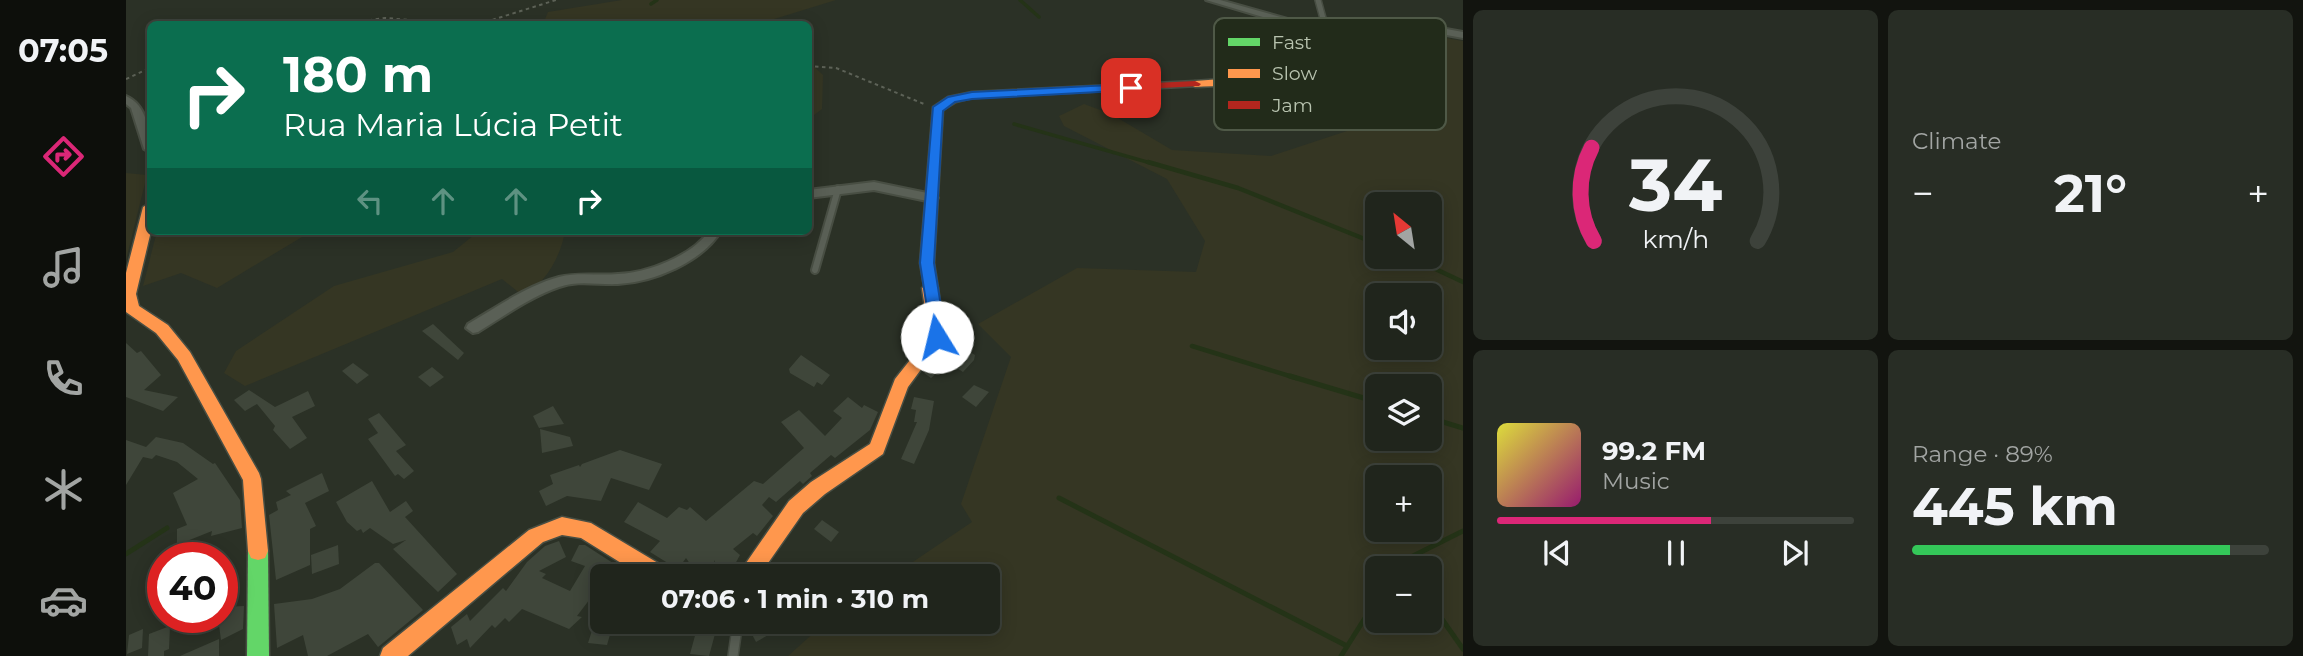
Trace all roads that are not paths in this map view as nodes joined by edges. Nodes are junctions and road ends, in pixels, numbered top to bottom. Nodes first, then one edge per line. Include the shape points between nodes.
1 (1210, 0) edge
2 (1318, 0) edge
3 (1274, 18) edge
4 (1323, 18) edge
5 (1214, 83) edge
6 (126, 99) edge
7 (147, 140) edge
8 (838, 189) junction
9 (812, 193) edge
10 (932, 198) junction
11 (147, 219) edge
12 (712, 235) edge
13 (815, 270) dead end
14 (473, 328) dead end
15 (641, 564) edge
16 (756, 564) edge
17 (736, 634) edge
18 (258, 656) edge
19 (391, 656) edge
20 (733, 656) edge

1 - 3 street
2 - 4 lane
5 - 10 street via 952,99 937,109
6 - 7 street via 136,107
8 - 9 street
8 - 10 street via 874,186
8 - 13 lane
10 - 16 street via 927,263 937,337 901,384 877,449 796,507
11 - 18 street via 128,294 132,309 162,329 184,356 252,479 260,581
12 - 14 street via 703,247 652,271 625,279 577,277 553,284
15 - 19 street via 584,529 562,526 537,536
17 - 20 lane

